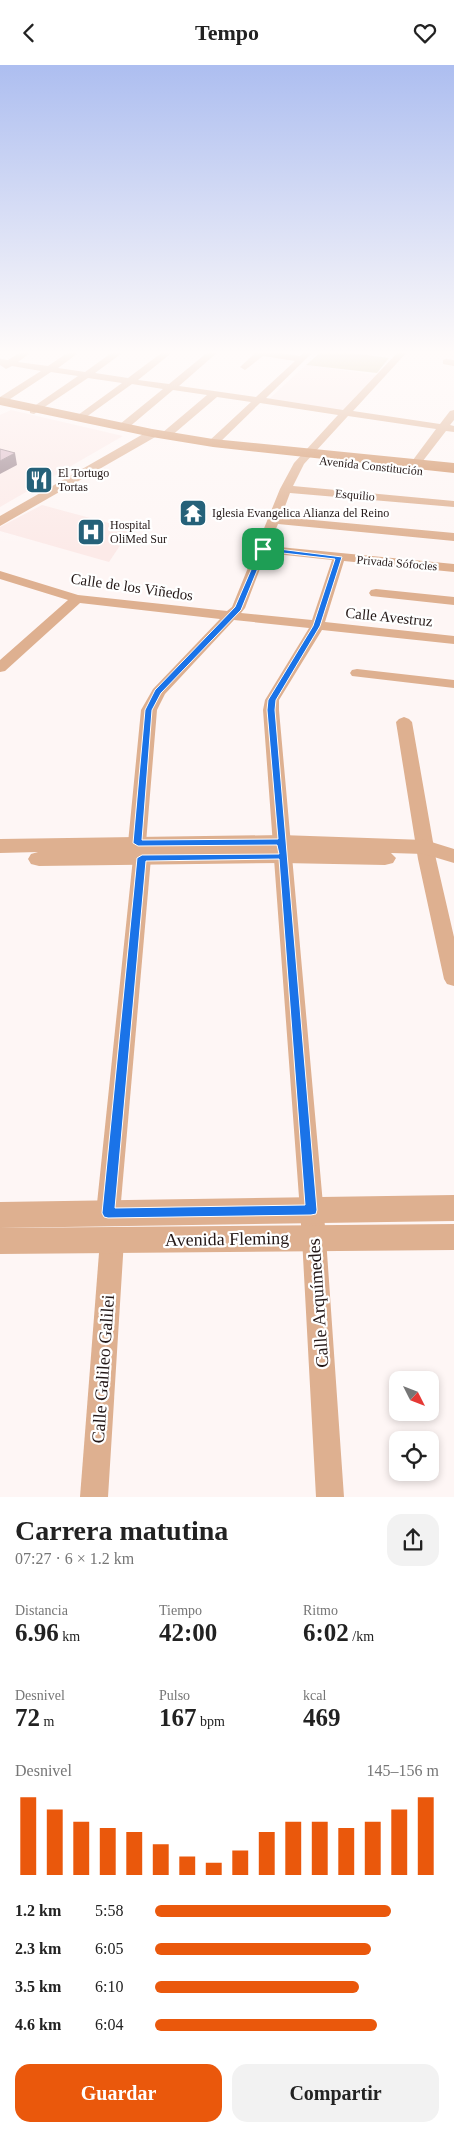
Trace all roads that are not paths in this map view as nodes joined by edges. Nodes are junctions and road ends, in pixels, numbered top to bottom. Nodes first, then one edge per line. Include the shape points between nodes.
1 (72, 418) edge
2 (85, 418) edge
3 (153, 418) edge
4 (172, 418) edge
5 (239, 418) edge
6 (342, 418) edge
7 (378, 418) edge
8 (449, 429) edge
9 (144, 433) junction
10 (213, 443) junction
11 (306, 456) junction
12 (415, 464) junction
13 (454, 468) edge
14 (454, 475) edge
15 (286, 489) junction
16 (454, 504) edge
17 (2, 517) edge
18 (274, 520) junction
19 (454, 537) edge
20 (263, 549) junction
21 (339, 557) junction
22 (454, 568) edge
23 (0, 575) edge
24 (376, 593) dead end
25 (77, 599) junction
26 (454, 601) edge
27 (231, 617) junction
28 (317, 626) junction
29 (454, 640) edge
30 (0, 667) edge
31 (357, 673) dead end
32 (454, 683) edge
33 (404, 722) dead end
34 (0, 846) edge
35 (282, 849) junction
36 (140, 850) junction
37 (426, 853) junction
38 (452, 856) edge
39 (0, 859) edge
40 (454, 979) edge
41 (454, 1208) edge
42 (0, 1215) edge
43 (312, 1224) junction
44 (110, 1227) junction
45 (454, 1237) edge
46 (0, 1241) edge
47 (94, 1497) edge
48 (330, 1497) edge

1 - 9 main road, Avenida Constitución
2 - 9 main road, Avenida Constitución
3 - 9 street
4 - 9 street
5 - 10 street
6 - 11 street
7 - 8 street
8 - 12 street
9 - 10 main road, Avenida Constitución
9 - 11 main road, Avenida Constitución via 231,452
9 - 17 street
10 - 11 main road, Avenida Constitución
11 - 12 main road, Avenida Constitución
11 - 14 main road, Avenida Constitución
11 - 15 street via 298,463
12 - 13 main road, Avenida Constitución
15 - 16 street, Esquilio
15 - 18 street
18 - 19 street
18 - 20 street
20 - 21 street, Privada Sófocles
20 - 27 street via 238,608
21 - 22 street, Privada Sófocles
21 - 28 street, Calle Arquímedes
23 - 25 street, Calle de los Viñedos
24 - 26 street
25 - 27 street, Calle de los Viñedos
25 - 30 street
27 - 28 street, Calle Avestruz
27 - 36 street, Calle Galileo Galilei via 158,692 149,710
28 - 29 street, Calle Avestruz
28 - 35 street, Calle Arquímedes via 272,700
31 - 32 street
33 - 37 street
34 - 36 street
35 - 36 street
35 - 37 street
35 - 43 street, Calle Arquímedes
36 - 39 street
36 - 44 street, Calle Galileo Galilei
37 - 38 street
37 - 40 street
41 - 43 street, Avenida Fleming
42 - 44 street, Avenida Fleming
43 - 44 street, Avenida Fleming
43 - 45 street, Avenida Fleming
43 - 48 street, Calle Arquímedes
44 - 46 street, Avenida Fleming
44 - 47 street, Calle Galileo Galilei

